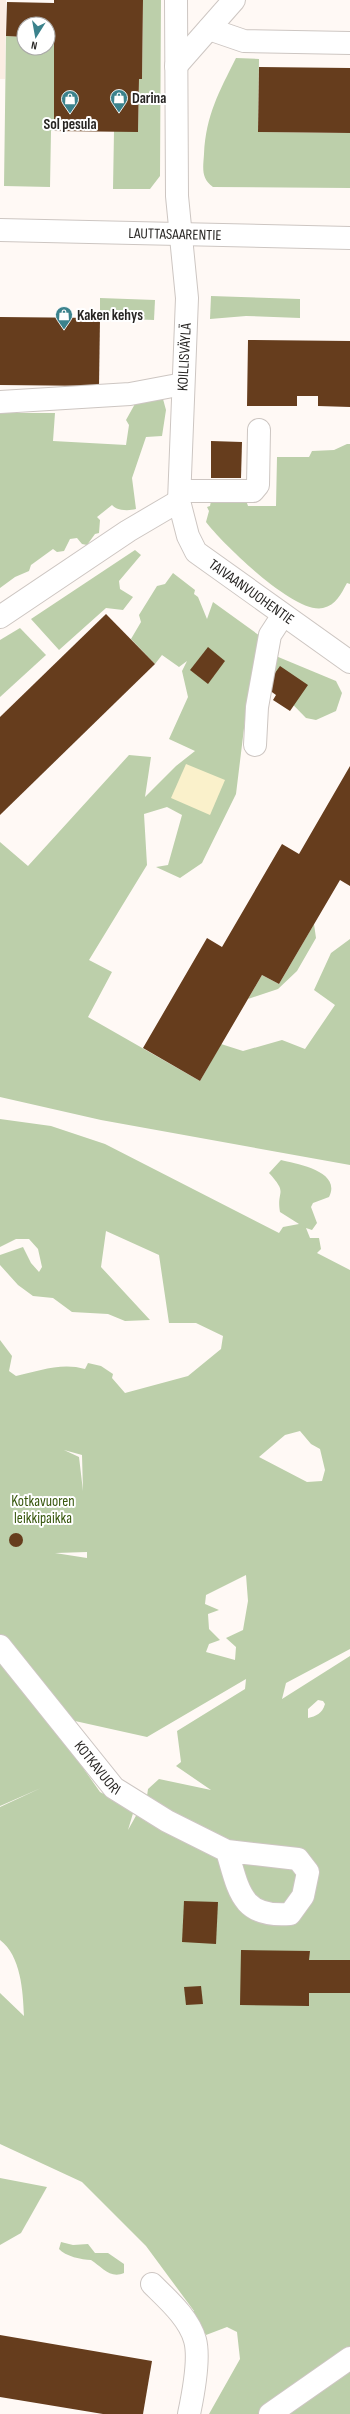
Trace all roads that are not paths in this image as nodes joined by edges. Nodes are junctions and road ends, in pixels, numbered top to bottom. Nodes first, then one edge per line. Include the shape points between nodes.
1 (176, 0) edge
2 (234, 0) edge
3 (209, 29) junction
4 (350, 43) edge
5 (176, 66) junction
6 (0, 230) edge
7 (180, 233) junction
8 (350, 238) edge
9 (183, 384) junction
10 (0, 402) edge
11 (259, 430) dead end
12 (180, 496) junction
13 (283, 615) junction
14 (0, 617) edge
15 (350, 662) edge
16 (254, 745) dead end
17 (0, 1646) edge
18 (227, 1851) dead end
19 (152, 2284) dead end
20 (350, 2358) edge
21 (189, 2414) edge
22 (270, 2414) edge

1 - 5 street, KOILLISVÄYLÄ
2 - 3 street
3 - 4 street via 244,41
3 - 5 street
5 - 7 street, KOILLISVÄYLÄ via 176,185
6 - 7 street, LAUTTASAARENTIE
7 - 8 street, LAUTTASAARENTIE
7 - 9 street, KOILLISVÄYLÄ via 187,298
9 - 10 street via 130,394
9 - 12 street, KOILLISVÄYLÄ
11 - 12 street via 258,485 253,491
12 - 13 street, TAIVAANVUOHENTIE via 188,536 196,552
12 - 14 street
13 - 15 street, TAIVAANVUOHENTIE
13 - 16 street via 270,635 257,707
17 - 18 street, KOTKAVUORI via 114,1788 167,1821
19 - 21 street via 180,2312 196,2340 196,2378
20 - 22 street

